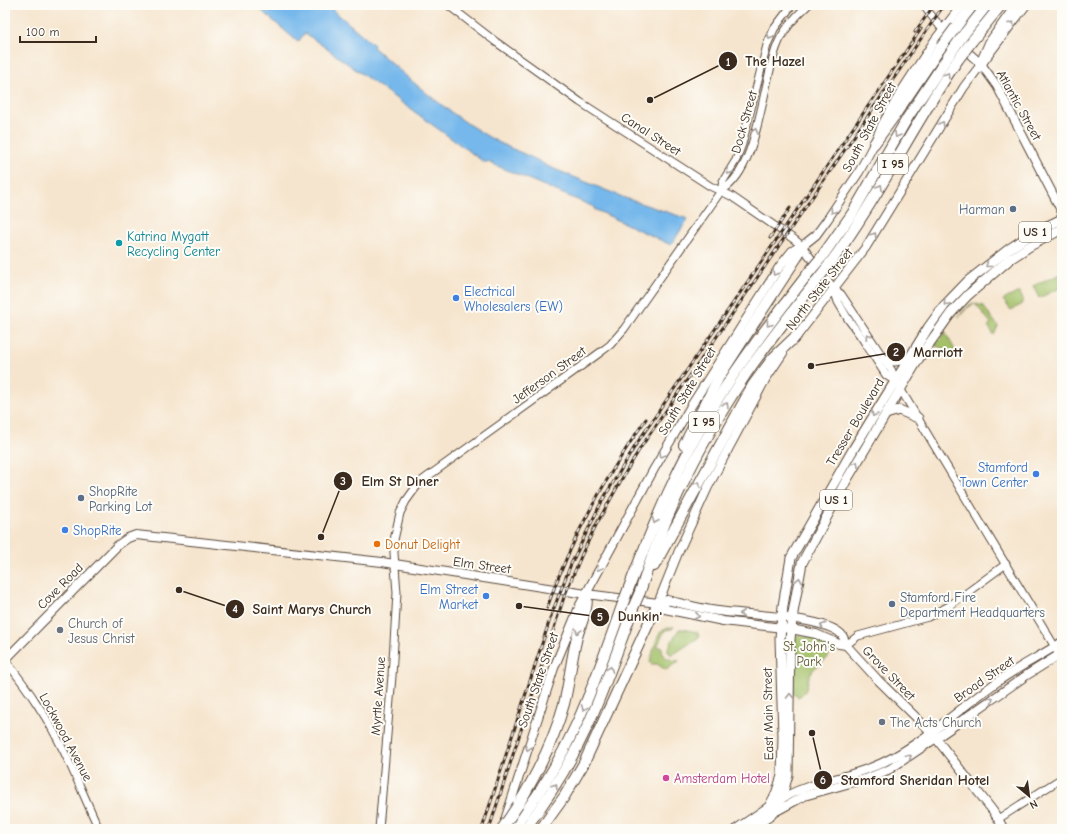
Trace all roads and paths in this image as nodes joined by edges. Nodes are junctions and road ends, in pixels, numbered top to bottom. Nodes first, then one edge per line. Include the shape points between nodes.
1 (448, 5) edge
2 (792, 5) edge
3 (808, 5) edge
4 (923, 5) edge
5 (962, 5) edge
6 (973, 5) edge
7 (987, 5) edge
8 (1001, 5) edge
9 (1017, 5) edge
10 (1026, 5) edge
11 (943, 30) junction
12 (968, 38) junction
13 (953, 58) junction
14 (981, 64) junction
15 (874, 144) junction
16 (721, 191) junction
17 (1062, 212) edge
18 (1062, 218) edge
19 (1062, 229) edge
20 (802, 246) junction
21 (834, 289) junction
22 (796, 336) junction
23 (909, 358) junction
24 (884, 359) junction
25 (895, 381) junction
26 (901, 390) junction
27 (886, 414) junction
28 (918, 418) junction
29 (664, 500) junction
30 (136, 535) joint
31 (396, 564) junction
32 (1006, 564) junction
33 (640, 592) junction
34 (586, 594) junction
35 (661, 603) junction
36 (781, 617) junction
37 (792, 618) junction
38 (780, 628) junction
39 (791, 629) junction
40 (1059, 644) edge
41 (846, 645) junction
42 (1061, 657) edge
43 (5, 660) edge
44 (934, 735) junction
45 (1062, 778) edge
46 (781, 799) junction
47 (770, 811) junction
48 (525, 812) junction
49 (998, 819) junction
50 (542, 828) edge
51 (99, 829) edge
52 (379, 829) edge
53 (502, 829) edge
54 (512, 829) edge
55 (524, 829) edge
56 (737, 829) edge
57 (751, 829) edge
58 (1004, 829) edge

1 - 16 street, Canal Street via 576,100
2 -> 16 street, Dock Street via 766,45 742,144
16 -> 3 street, Dock Street via 732,183 748,156 780,39
4 - 11 street, Atlantic Street
5 - 11 main road, South State Street
6 - 15 highway, bridge
7 - 12 highway, I 95
8 - 12 highway, I 95
9 - 14 highway via 990,43
14 -> 10 main road, North State Street
11 - 14 main road, Atlantic Street
11 - 15 main road, South State Street via 900,92
12 - 13 highway, I 95, bridge
13 -> 29 highway, I 95, bridge via 908,117 852,214 726,386
33 -> 13 highway, I 95, bridge via 667,519 707,436 753,364 828,266 861,218
14 - 17 main road, Atlantic Street via 997,86
21 -> 14 main road, North State Street via 871,240 960,93
15 -> 20 main road, South State Street via 825,224
16 - 20 street, Canal Street via 781,229
16 - 31 street, Jefferson Street via 624,329 610,345 419,483 400,513 394,540
18 -> 23 main road, Tresser Boulevard / US 1 via 1022,240 968,281 938,313
19 - 26 main road, Tresser Boulevard / US 1 via 1020,252 968,295 931,339
20 - 21 street, Canal Street
20 - 29 highway via 712,389 679,455
20 -> 34 main road, South State Street via 792,251 780,266 707,379 654,469
21 - 22 main road, North State Street
24 -> 21 street via 842,295
21 - 25 street via 848,319 886,375
33 -> 22 highway via 753,385 774,358
22 - 35 main road, North State Street via 765,380 711,482 685,536
23 - 24 main road via 895,361
23 - 25 main road, Tresser Boulevard / US 1
24 - 25 street
25 - 26 street
25 -> 36 main road, Tresser Boulevard / US 1 via 791,558
26 - 27 main road, Tresser Boulevard / US 1
26 - 28 street
27 - 28 main road via 899,410
37 -> 27 main road, Tresser Boulevard / US 1 via 802,563
28 - 32 street
29 -> 48 highway, I 95, bridge via 576,727 556,765
30 - 31 main road, Elm Street
30 - 43 main road, Cove Road via 114,549
31 - 34 main road, Elm Street
31 - 52 street, Myrtle Avenue via 397,593 392,676
32 - 40 street
32 - 41 street via 949,606 928,617 858,636
48 -> 33 highway, I 95, bridge via 562,775 587,726
34 - 35 main road, Elm Street
34 -> 48 highway via 587,604 576,640 567,691
34 -> 53 main road, South State Street via 560,651
36 -> 35 main road, Grove Street via 717,611 667,600
35 -> 38 main road, Grove Street via 666,609 723,621
35 - 50 highway via 584,763
36 - 37 main road, Grove Street
36 - 38 main road, Tresser Boulevard / US 1
37 - 39 main road, Tresser Boulevard / US 1
41 -> 37 main road, Grove Street via 841,633
38 - 39 main road, Grove Street
38 - 47 main road, East Main Street / US 1 via 782,776
39 - 41 main road, Grove Street via 816,634
46 -> 39 main road, East Main Street / US 1 via 788,775
40 - 42 street
40 - 44 main road, Broad Street via 998,681
41 - 44 main road, Grove Street
44 -> 42 main road, Broad Street via 1027,675
43 - 51 street, Lockwood Avenue via 40,708
44 - 46 main road, Broad Street via 876,766 800,790
47 -> 44 main road, Broad Street via 808,795 885,771
44 - 49 main road, Grove Street
45 - 49 street
46 - 47 main road, East Main Street / US 1
47 - 56 main road, East Main Street / US 1
47 - 57 main road, East Main Street / US 1
48 - 53 highway, bridge
48 - 54 highway, I 95
48 - 55 highway, I 95
49 - 58 main road, Grove Street

